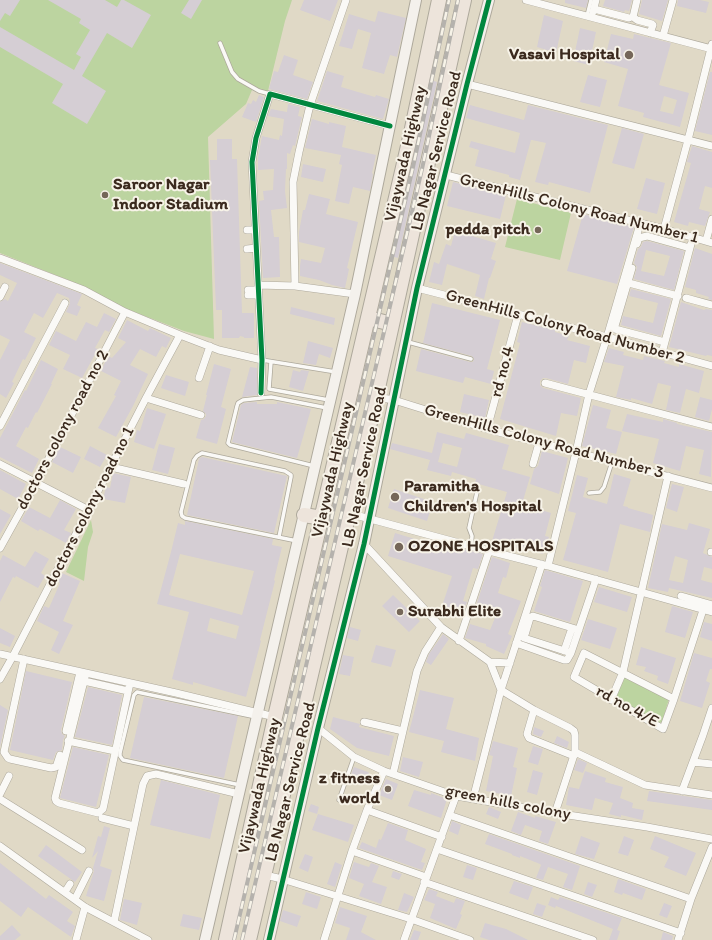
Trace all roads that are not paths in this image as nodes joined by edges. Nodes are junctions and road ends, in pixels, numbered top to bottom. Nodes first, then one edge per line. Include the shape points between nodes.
1 (346, 0) edge
2 (416, 0) edge
3 (439, 0) edge
4 (464, 0) edge
5 (489, 0) edge
6 (526, 0) edge
7 (591, 0) edge
8 (596, 0) edge
9 (634, 0) edge
10 (637, 0) edge
11 (673, 0) edge
12 (594, 9) junction
13 (589, 17) junction
14 (629, 18) junction
15 (626, 27) junction
16 (650, 33) junction
17 (663, 36) junction
18 (220, 43) dead end
19 (712, 47) edge
20 (467, 84) junction
21 (270, 94) junction
22 (310, 105) junction
23 (390, 126) junction
24 (688, 140) junction
25 (712, 146) edge
26 (446, 175) junction
27 (712, 219) edge
28 (640, 224) junction
29 (664, 229) junction
30 (247, 230) dead end
31 (256, 230) junction
32 (693, 238) junction
33 (709, 242) edge
34 (256, 248) junction
35 (690, 248) junction
36 (247, 249) dead end
37 (0, 258) edge
38 (625, 282) junction
39 (295, 286) junction
40 (5, 287) dead end
41 (418, 288) junction
42 (258, 290) junction
43 (248, 292) dead end
44 (355, 294) junction
45 (678, 296) junction
46 (0, 297) edge
47 (686, 298) dead end
48 (65, 303) dead end
49 (712, 305) edge
50 (125, 312) junction
51 (518, 315) junction
52 (368, 318) junction
53 (392, 324) junction
54 (180, 335) junction
55 (607, 337) junction
56 (406, 341) junction
57 (665, 342) junction
58 (210, 346) junction
59 (662, 353) junction
60 (471, 359) dead end
61 (262, 360) junction
62 (271, 362) junction
63 (712, 366) edge
64 (337, 372) junction
65 (199, 378) dead end
66 (545, 383) dead end
67 (589, 394) junction
68 (261, 395) junction
69 (376, 397) junction
70 (146, 398) junction
71 (394, 400) junction
72 (330, 405) junction
73 (201, 415) dead end
74 (0, 426) edge
75 (712, 427) edge
76 (487, 429) junction
77 (539, 443) junction
78 (576, 452) junction
79 (612, 461) junction
80 (0, 464) edge
81 (533, 464) dead end
82 (111, 466) junction
83 (315, 466) junction
84 (668, 476) junction
85 (36, 483) junction
86 (184, 484) dead end
87 (712, 488) edge
88 (477, 492) dead end
89 (589, 493) dead end
90 (89, 510) junction
91 (348, 514) junction
92 (304, 515) junction
93 (322, 518) junction
94 (368, 518) junction
95 (279, 537) junction
96 (298, 541) junction
97 (364, 544) junction
98 (471, 546) junction
99 (0, 548) edge
100 (489, 551) junction
101 (545, 565) junction
102 (596, 579) junction
103 (641, 592) junction
104 (681, 596) dead end
105 (693, 603) junction
106 (712, 605) edge
107 (703, 610) junction
108 (712, 612) edge
109 (441, 627) junction
110 (576, 629) junction
111 (459, 641) junction
112 (516, 643) junction
113 (568, 652) junction
114 (0, 654) edge
115 (13, 656) junction
116 (24, 659) junction
117 (490, 662) junction
118 (510, 663) junction
119 (83, 672) junction
120 (623, 672) junction
121 (0, 679) edge
122 (84, 681) junction
123 (130, 683) junction
124 (501, 690) junction
125 (128, 691) junction
126 (674, 699) junction
127 (611, 700) junction
128 (712, 708) edge
129 (534, 710) junction
130 (258, 715) junction
131 (275, 717) junction
132 (364, 722) dead end
133 (318, 728) junction
134 (403, 732) junction
135 (703, 736) junction
136 (712, 737) edge
137 (68, 741) junction
138 (115, 751) junction
139 (574, 754) junction
140 (354, 757) junction
141 (693, 762) junction
142 (712, 764) edge
143 (384, 771) junction
144 (393, 774) junction
145 (9, 776) dead end
146 (240, 790) junction
147 (682, 791) junction
148 (0, 794) edge
149 (712, 795) edge
150 (456, 796) junction
151 (0, 799) edge
152 (473, 799) junction
153 (339, 800) dead end
154 (367, 810) junction
155 (555, 813) junction
156 (449, 815) junction
157 (102, 818) dead end
158 (134, 826) junction
159 (442, 837) junction
160 (712, 839) edge
161 (0, 846) edge
162 (712, 848) edge
163 (437, 849) junction
164 (82, 850) dead end
165 (352, 851) junction
166 (89, 871) dead end
167 (265, 875) junction
168 (282, 879) junction
169 (425, 880) junction
170 (70, 884) dead end
171 (65, 892) junction
172 (337, 897) junction
173 (75, 899) junction
174 (691, 899) junction
175 (85, 907) junction
176 (411, 919) junction
177 (114, 922) junction
178 (679, 937) edge
179 (76, 940) edge
180 (148, 940) edge
181 (205, 940) edge
182 (226, 940) edge
183 (249, 940) edge
184 (269, 940) edge
185 (324, 940) edge
186 (404, 940) edge
187 (470, 940) edge
188 (593, 940) edge

1 - 22 street
2 - 23 street
3 - 52 highway, Vijaywada Highway
4 - 53 highway, Vijaywada Highway
5 - 20 street, LB Nagar Service Road
6 - 13 street
7 - 13 lane
8 - 12 street
9 - 14 street
10 - 16 street via 633,17 652,24
11 - 17 street
12 - 13 street
12 - 14 street
13 - 15 street
14 - 15 street
15 - 16 street
16 - 17 street
17 - 19 street
18 - 21 lane via 232,72 238,79
19 - 24 street
20 - 24 street
20 - 26 street, LB Nagar Service Road
21 - 22 street
21 - 31 street via 256,138 252,162
22 - 23 street
22 - 39 street via 293,182
23 - 44 street
24 - 25 street
24 - 29 street
26 - 28 street, GreenHills Colony Road Number 1
26 - 41 street, LB Nagar Service Road
27 - 33 street
28 - 29 street, GreenHills Colony Road Number 1
28 - 38 street
29 - 32 street, GreenHills Colony Road Number 1
30 - 31 street
31 - 34 street
32 - 33 street, GreenHills Colony Road Number 1
32 - 35 street
34 - 36 street
34 - 42 street
35 - 38 street via 647,236 639,238
35 - 45 street
37 - 50 street via 84,290
38 - 45 street
38 - 55 street
38 - 57 street via 615,330
39 - 42 street
39 - 44 street
40 - 46 street
41 - 51 street, GreenHills Colony Road Number 2
41 - 56 street, LB Nagar Service Road
42 - 43 street
42 - 61 street
44 - 64 street
45 - 57 street
47 - 49 street
48 - 74 street
50 - 54 street
50 - 85 street, doctors colony road no 2
51 - 55 street, GreenHills Colony Road Number 2
51 - 76 street, rd no.4
52 - 53 highway
52 - 93 highway, Vijaywada Highway
53 - 69 highway, Vijaywada Highway
54 - 58 street
54 - 70 street, doctors colony road no 1
55 - 59 street, GreenHills Colony Road Number 2
55 - 67 street
56 - 60 lane
56 - 71 street, LB Nagar Service Road
57 - 59 street
58 - 61 street
58 - 65 street
59 - 63 street, GreenHills Colony Road Number 2
61 - 62 lane
61 - 68 street
62 - 64 lane
62 - 72 lane via 270,390
64 - 72 street
66 - 67 street
67 - 75 street
67 - 78 street
68 - 72 lane
68 - 83 lane via 238,403 228,443
69 - 71 street, GreenHills Colony Road Number 3
69 - 91 highway, Vijaywada Highway
70 - 73 street
70 - 82 street, doctors colony road no 1
71 - 76 street, GreenHills Colony Road Number 3
71 - 94 street, LB Nagar Service Road
72 - 83 street
76 - 77 street, GreenHills Colony Road Number 3
77 - 78 street, GreenHills Colony Road Number 3
77 - 81 street
78 - 79 street, GreenHills Colony Road Number 3
78 - 101 street
79 - 84 street, GreenHills Colony Road Number 3
79 - 89 lane via 604,487 600,492
80 - 85 street
82 - 86 street
82 - 90 street, doctors colony road no 1
83 - 92 street
84 - 87 street, GreenHills Colony Road Number 3
84 - 103 street
85 - 90 street
85 - 99 street, doctors colony road no 2
88 - 98 lane via 469,528 472,536
90 - 115 street, doctors colony road no 1
91 - 94 street
91 - 167 highway, Vijaywada Highway
92 - 93 highway
92 - 96 street
93 - 131 highway, Vijaywada Highway
94 - 97 street, LB Nagar Service Road
94 - 98 street
95 - 95 lane via 182,516 197,456 202,453 286,471 292,477
95 - 96 lane
96 - 130 street
97 - 109 street
97 - 133 street, LB Nagar Service Road
98 - 100 street
100 - 101 street
100 - 111 street
101 - 102 street
101 - 112 street
102 - 103 street
102 - 110 street
103 - 105 street
103 - 120 street
104 - 105 street
105 - 106 street
105 - 107 street
107 - 108 street
107 - 126 street
109 - 111 street
109 - 134 street via 420,661
110 - 113 street via 570,640
110 - 113 street via 533,616 530,618 524,638
111 - 117 street
112 - 113 street via 564,660 569,658
112 - 118 street
114 - 115 street
115 - 116 street
115 - 121 street, doctors colony road no 1
116 - 119 street
116 - 119 street via 4,749 10,759 51,768 56,766
117 - 118 street
117 - 124 street
118 - 124 street
119 - 122 street
119 - 123 street
120 - 126 street
120 - 127 street
120 - 127 street, rd no.4/E via 584,654 577,666 574,677
122 - 125 street
122 - 137 street
123 - 125 street
123 - 130 street
124 - 129 street
124 - 152 street
125 - 138 street
126 - 127 street, rd no.4/E via 663,729
128 - 135 street
129 - 139 street via 574,731
129 - 139 street via 527,734 529,738
130 - 131 street
130 - 146 street
130 - 146 lane via 137,692 134,695 120,756 123,760
131 - 182 highway, Vijaywada Highway
132 - 134 street
133 - 140 street, green hills colony
133 - 168 street, LB Nagar Service Road
134 - 144 street via 394,752
135 - 136 street
135 - 141 street
137 - 138 street
137 - 138 street via 56,801 98,813 103,809
139 - 147 street via 645,785
139 - 155 street
140 - 143 street, green hills colony
140 - 153 lane
141 - 142 street
141 - 147 street
143 - 144 street, green hills colony
143 - 154 street
144 - 150 street, green hills colony
145 - 148 street
146 - 158 street via 156,774 147,776
146 - 181 street
147 - 149 street
150 - 152 street, green hills colony
150 - 156 street
151 - 164 street
152 - 155 street, green hills colony
154 - 159 street
154 - 165 street
155 - 160 street, green hills colony
156 - 159 street
156 - 174 street
157 - 158 street
158 - 177 street
159 - 163 street
161 - 171 street
162 - 174 street
163 - 169 street
163 - 178 street
165 - 169 street
165 - 172 street
166 - 173 street
167 - 168 street
167 - 183 highway, Vijaywada Highway
168 - 172 street
168 - 184 street, LB Nagar Service Road
169 - 176 street
169 - 188 street
170 - 171 street
171 - 173 street
172 - 176 street
172 - 185 street
173 - 175 street
174 - 178 street
175 - 177 street
175 - 179 street
176 - 186 street
176 - 187 street
177 - 180 street

